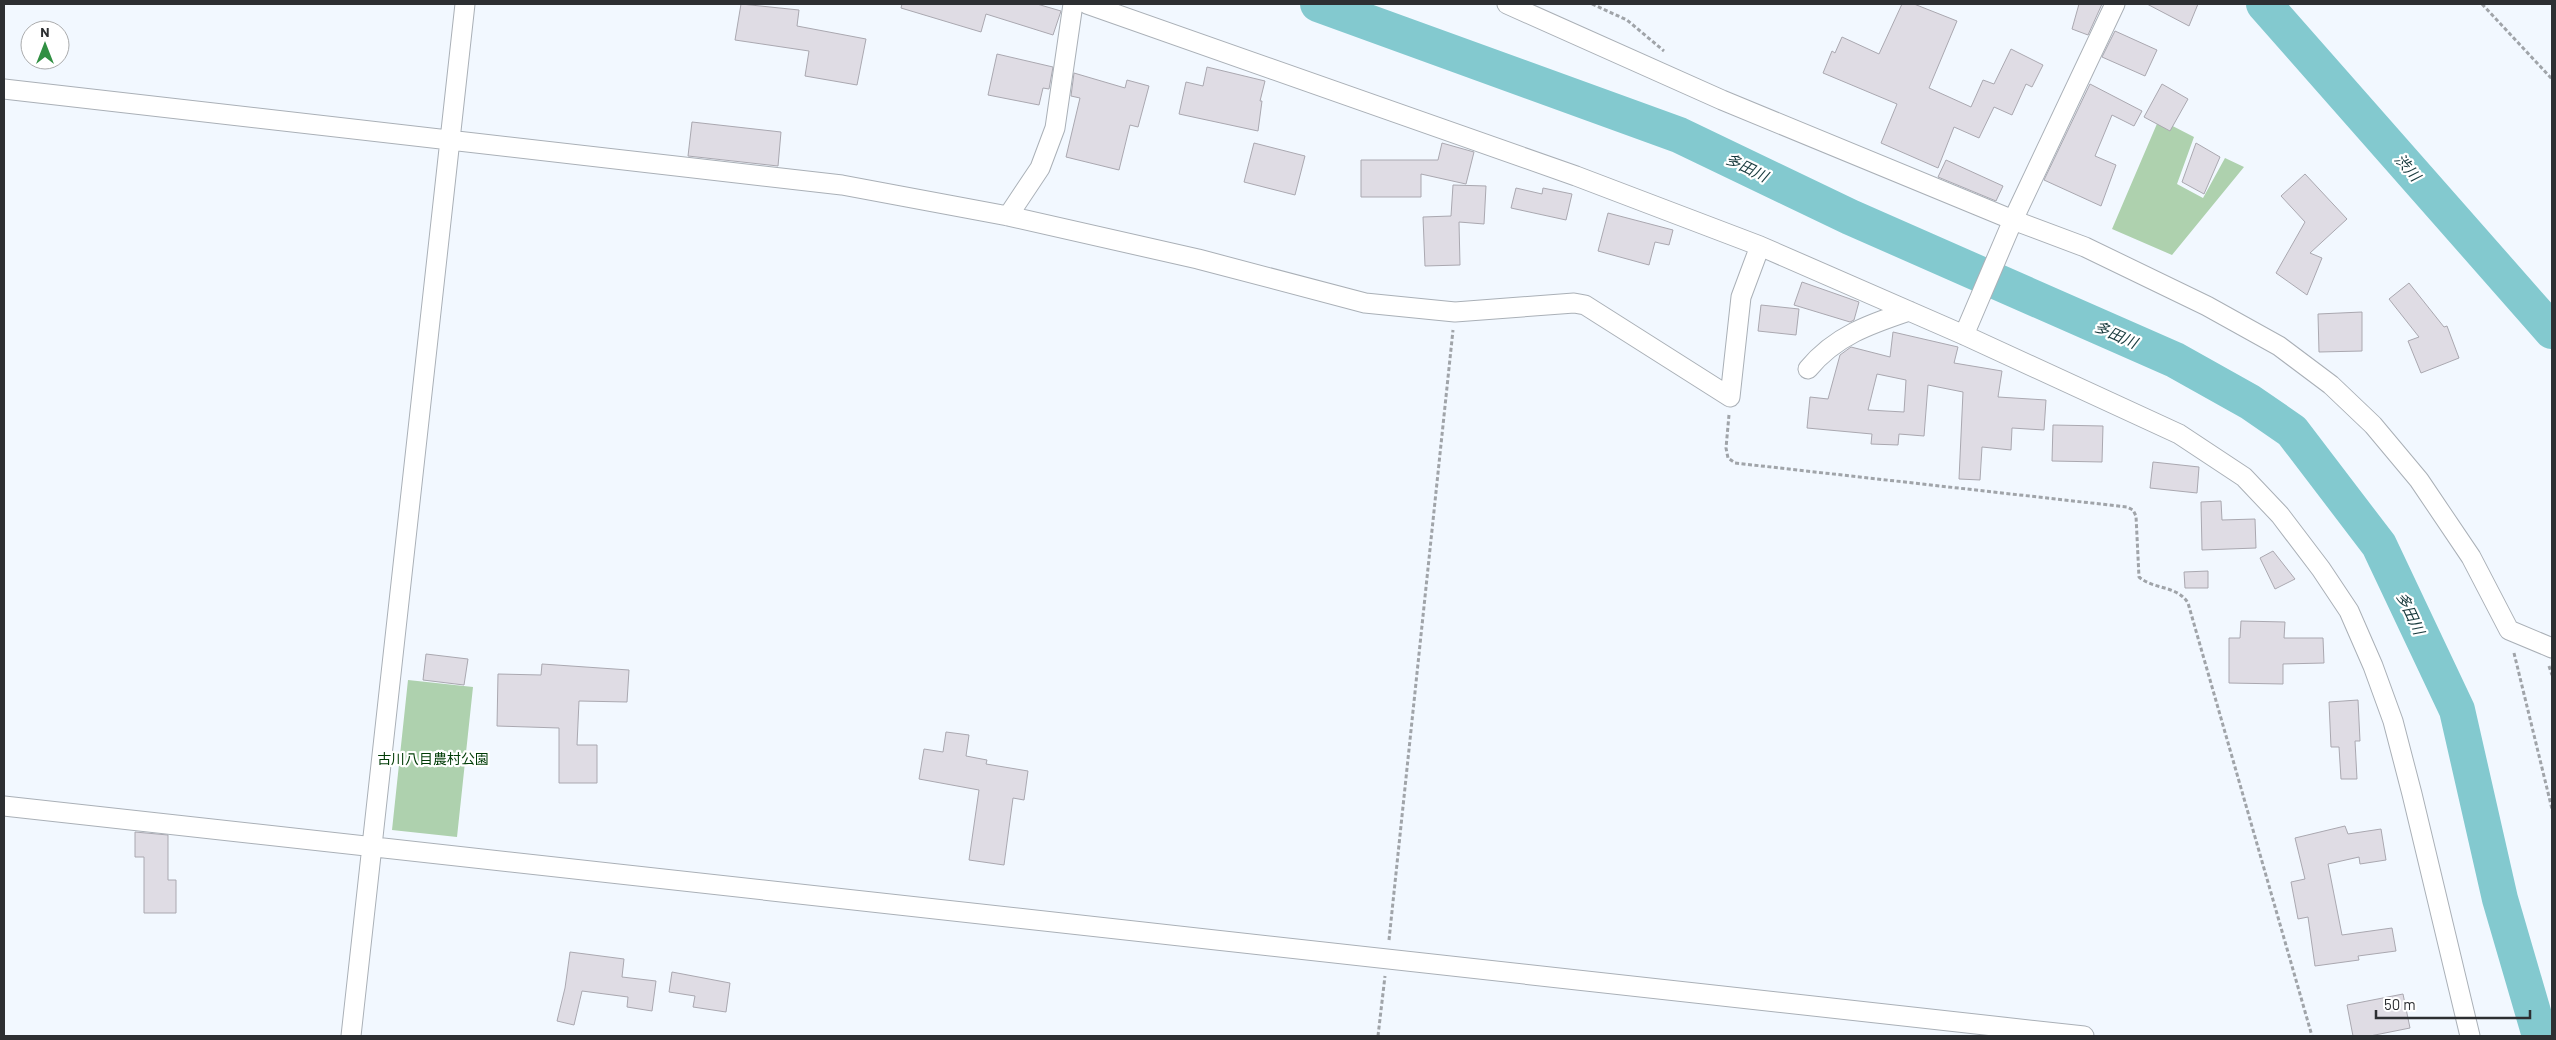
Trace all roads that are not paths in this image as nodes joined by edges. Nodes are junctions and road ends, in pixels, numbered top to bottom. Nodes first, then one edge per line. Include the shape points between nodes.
1 (465, 4) edge
2 (1072, 4) edge
3 (1087, 4) edge
4 (1507, 4) edge
5 (2115, 4) edge
6 (4, 89) edge
7 (449, 140) junction
8 (1008, 216) junction
9 (2012, 225) junction
10 (1760, 246) junction
11 (1909, 311) junction
12 (1967, 328) junction
13 (1808, 369) dead end
14 (2552, 648) edge
15 (4, 806) edge
16 (372, 847) junction
17 (351, 1036) edge
18 (2084, 1036) edge
19 (2470, 1036) edge

1 - 7 street
2 - 8 street via 1055,128 1040,168
3 - 10 street via 1576,176
4 - 9 street
5 - 9 street
6 - 7 street
7 - 8 street via 842,185
7 - 16 street
8 - 10 street via 1198,259 1365,303 1454,312 1574,303 1585,305 1730,397 1741,298
9 - 12 street
9 - 14 street via 2085,247 2207,306 2279,346 2331,385 2373,425 2418,480 2471,556 2509,630
10 - 11 street
11 - 12 street
11 - 13 street via 1858,328 1815,360
12 - 19 street via 2179,434 2244,477 2321,569 2349,611 2393,721
15 - 16 street
16 - 17 street
16 - 18 street

